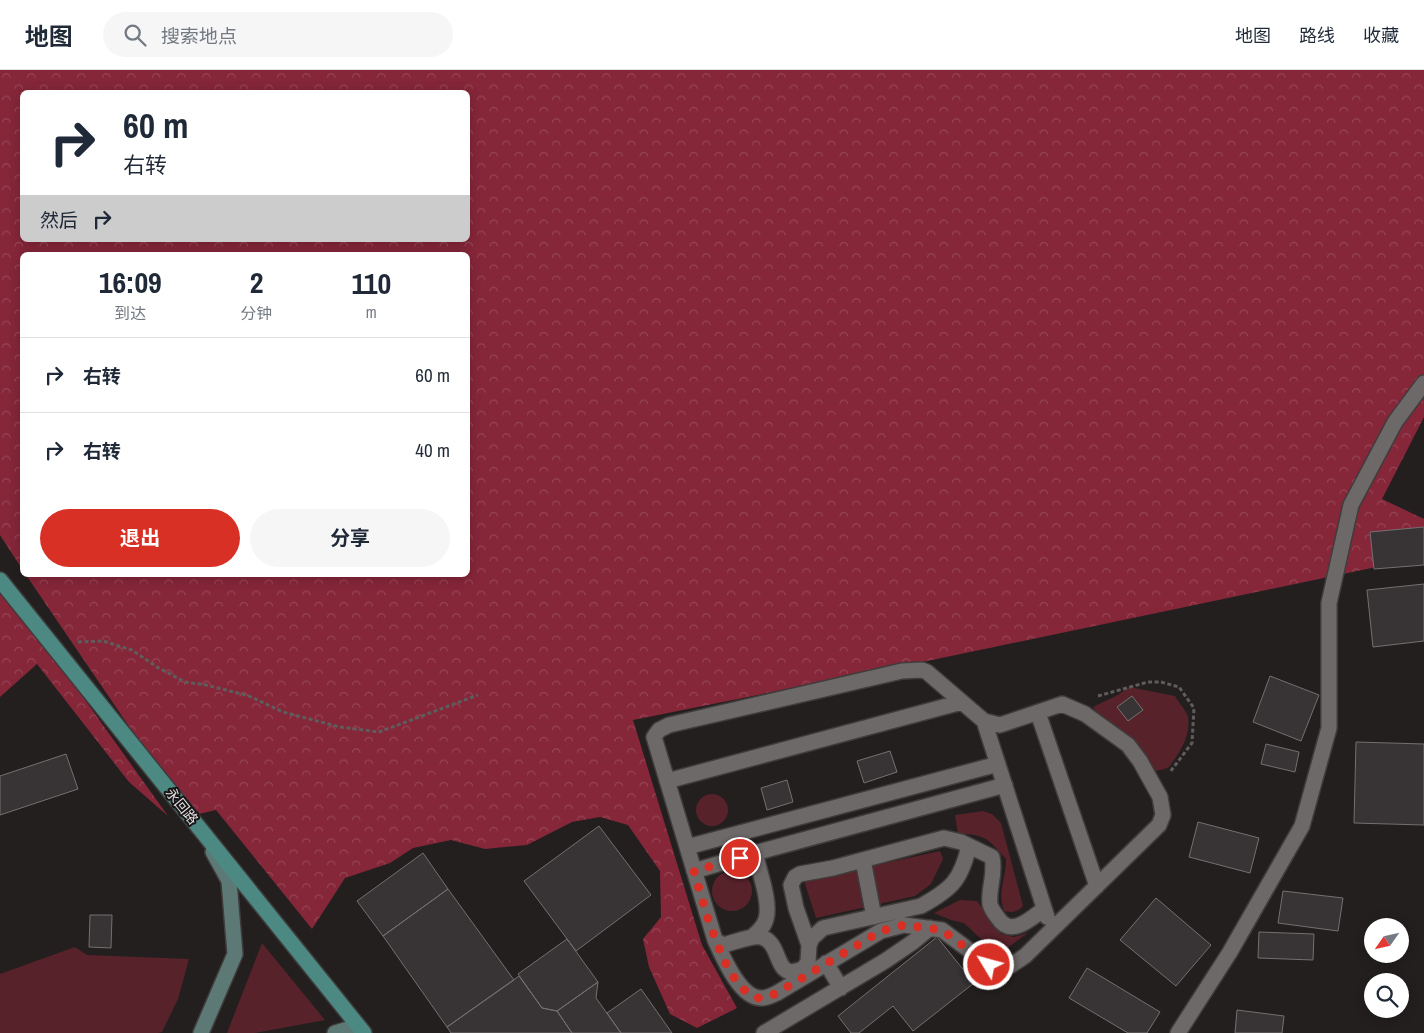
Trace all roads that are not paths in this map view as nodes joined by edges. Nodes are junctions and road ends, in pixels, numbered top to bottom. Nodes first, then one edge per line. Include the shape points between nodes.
1 (1424, 383) edge
2 (0, 580) edge
3 (962, 702) junction
4 (1038, 713) junction
5 (984, 721) junction
6 (998, 764) junction
7 (666, 780) junction
8 (1005, 786) junction
9 (202, 831) junction
10 (969, 846) junction
11 (687, 847) junction
12 (755, 853) junction
13 (863, 860) junction
14 (694, 871) junction
15 (1097, 886) junction
16 (1044, 909) junction
17 (874, 917) junction
18 (930, 928) junction
19 (1051, 931) junction
20 (752, 937) junction
21 (715, 940) junction
22 (809, 945) junction
23 (826, 963) junction
24 (841, 988) junction
25 (361, 1029) edge
26 (201, 1033) edge
27 (335, 1033) edge
28 (764, 1033) edge
29 (1178, 1033) edge

1 - 29 street via 1395,422 1351,505 1329,603 1328,728 1302,826 1230,952
2 - 9 main road, 永回路
3 - 5 street
3 - 7 street
3 - 7 street via 922,670 902,671 670,725 658,730 654,737
4 - 5 street via 1000,725
4 - 15 street
4 - 15 street via 1062,704 1085,714 1128,745 1160,797 1163,815 1159,824
5 - 6 street
6 - 8 street
6 - 11 street
7 - 11 street
8 - 12 street
8 - 16 street
9 - 25 main road, 永回路
9 - 26 street via 229,881 235,954
10 - 13 street via 944,838
10 - 16 street via 992,857 995,868 990,904 1002,925 1012,928 1023,924
10 - 17 street via 964,867 956,882 946,890 921,906
11 - 14 street
12 - 14 street
12 - 20 street via 766,903 766,919 760,931
13 - 17 street
13 - 22 street via 795,877 791,885 794,900
14 - 21 street
15 - 19 street
16 - 19 street
17 - 22 street via 823,928
18 - 19 street via 942,930 989,965 999,968 1010,966 1025,956
18 - 23 street via 904,925 881,931
18 - 24 street via 896,954
20 - 21 street via 723,946
20 - 22 street via 769,941 784,970 791,972 803,969 808,962
21 - 23 street via 736,979 745,991 756,997 777,993
23 - 24 street
24 - 28 street
25 - 27 street

